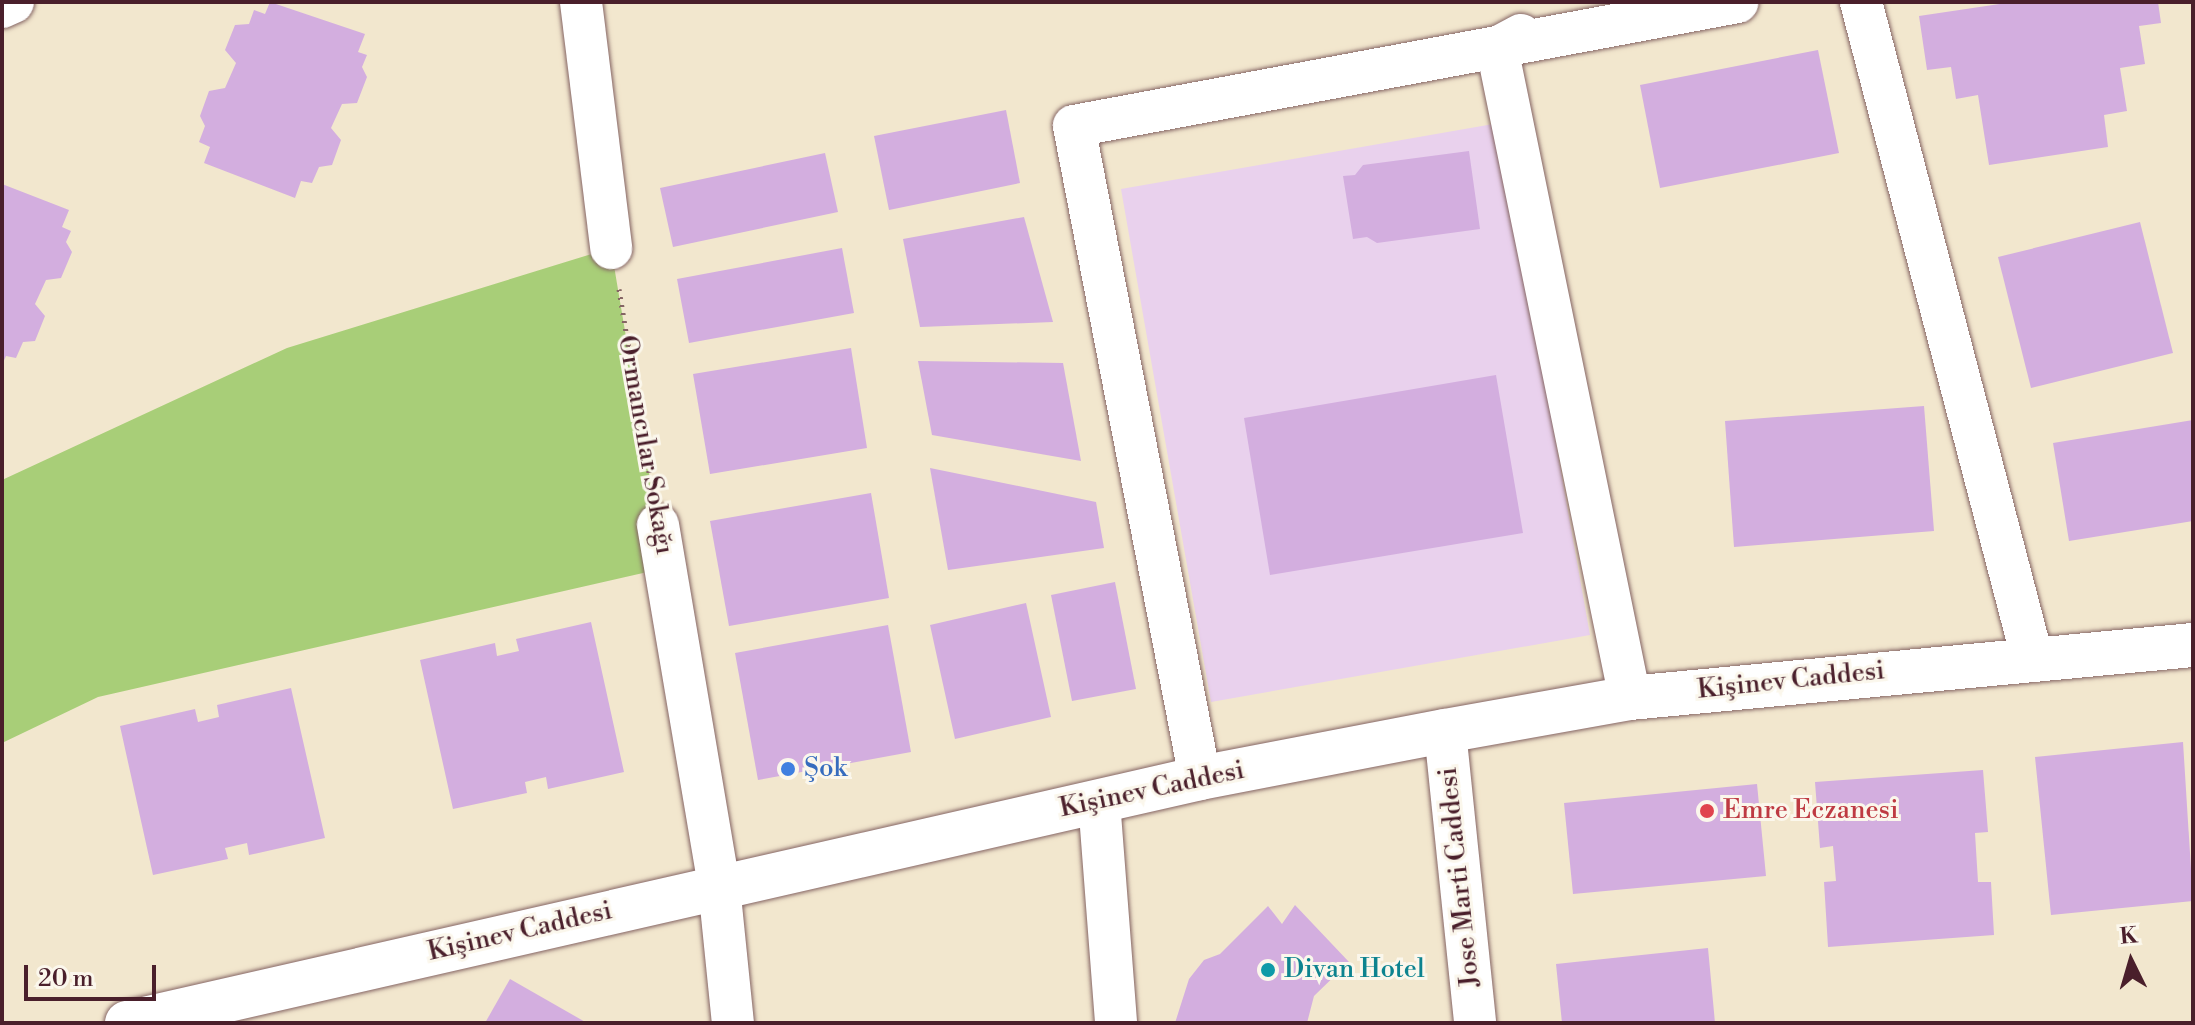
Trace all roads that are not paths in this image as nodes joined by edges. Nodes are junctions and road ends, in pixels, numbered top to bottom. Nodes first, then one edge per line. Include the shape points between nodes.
1 (13, 2) edge
2 (581, 2) edge
3 (1582, 2) edge
4 (1738, 2) edge
5 (1861, 2) edge
6 (2, 7) edge
7 (1497, 48) junction
8 (611, 248) road end
9 (658, 525) road end
10 (2193, 645) edge
11 (2032, 657) junction
12 (1630, 698) junction
13 (1445, 731) junction
14 (1200, 778) junction
15 (1099, 801) junction
16 (719, 886) junction
17 (127, 1023) edge
18 (733, 1023) edge
19 (1116, 1023) edge
20 (1475, 1023) edge

1 - 6 street
2 - 8 street
3 - 7 street
4 - 7 street
5 - 11 street
7 - 12 street
7 - 14 street via 1074,126
9 - 16 street, Ormancılar Sokağı
10 - 11 street, Kişinev Caddesi
11 - 12 street, Kişinev Caddesi
12 - 13 street, Kişinev Caddesi
13 - 14 street, Kişinev Caddesi
13 - 20 street, Jose Marti Caddesi
14 - 15 street, Kişinev Caddesi
15 - 16 street, Kişinev Caddesi
15 - 19 street
16 - 17 street, Kişinev Caddesi
16 - 18 street, Ormancılar Sokağı

